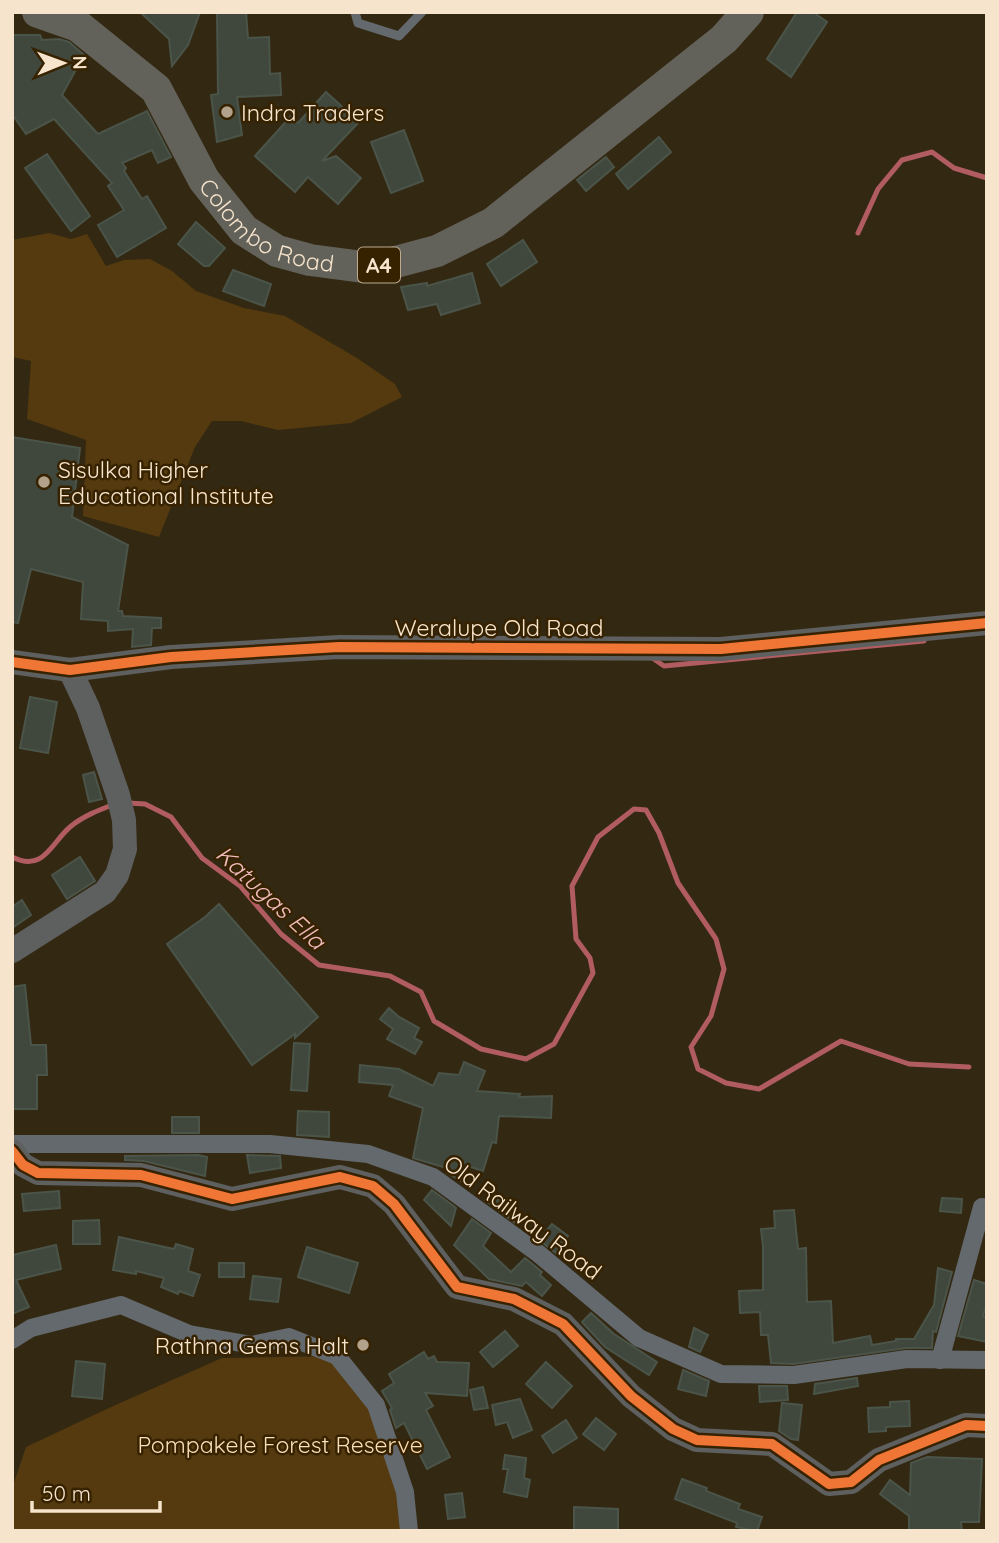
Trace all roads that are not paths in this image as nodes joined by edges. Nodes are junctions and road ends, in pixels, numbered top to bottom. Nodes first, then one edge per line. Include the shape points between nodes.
1 (37, 12) edge
2 (355, 12) edge
3 (422, 12) edge
4 (748, 12) edge
5 (987, 623) edge
6 (12, 662) edge
7 (70, 670) junction
8 (12, 951) edge
9 (12, 1144) edge
10 (12, 1151) edge
11 (982, 1207) dead end
12 (12, 1340) edge
13 (940, 1360) junction
14 (987, 1360) edge
15 (987, 1426) edge
16 (410, 1531) edge

1 - 4 highway, Colombo Road / A4 via 78,26 156,89 204,180 244,230 277,251 363,267 437,251 493,223 724,39
2 - 3 lane via 358,23 399,36
5 - 7 street, Weralupe Old Road via 721,649 339,647 171,657
6 - 7 street, Weralupe Old Road
7 - 8 street via 88,708 119,802 125,849 117,875 105,891
9 - 13 street, Old Railway Road via 270,1144 368,1154 433,1177 539,1254 639,1338 721,1374 794,1375 907,1359
10 - 15 street via 23,1166 38,1173 141,1175 232,1199 340,1177 373,1186 394,1204 457,1287 514,1299 563,1324 631,1395 673,1429 697,1440 772,1444 829,1485 851,1482 879,1460 966,1425
11 - 13 street
12 - 16 street via 31,1328 121,1305 189,1334 252,1345 289,1337 337,1356 376,1405 405,1492
13 - 14 street, Old Railway Road

